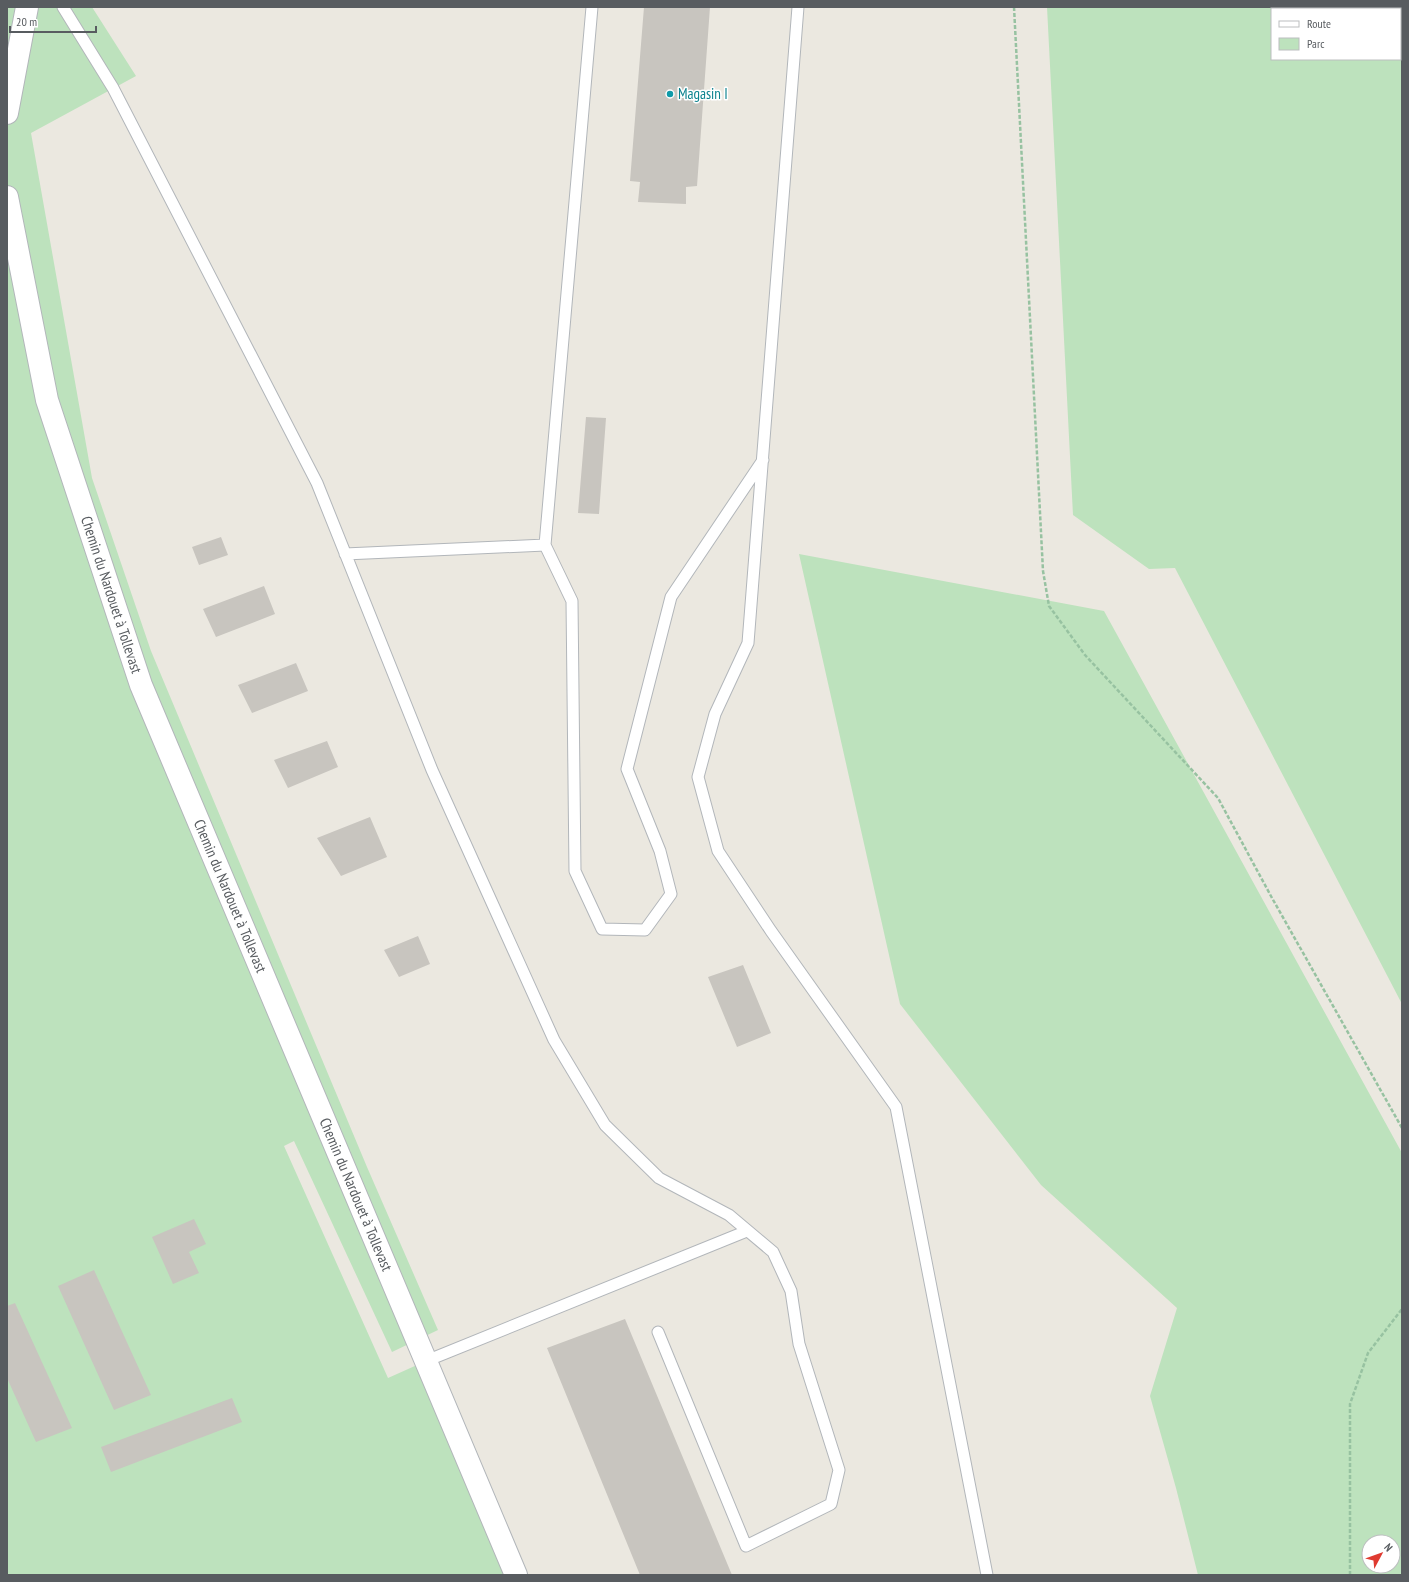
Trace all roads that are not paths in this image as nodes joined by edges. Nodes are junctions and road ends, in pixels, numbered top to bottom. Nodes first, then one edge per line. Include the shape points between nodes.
1 (27, 7) edge
2 (63, 7) edge
3 (592, 7) edge
4 (798, 7) edge
5 (7, 113) edge
6 (7, 197) edge
7 (763, 460) junction
8 (545, 545) junction
9 (345, 554) junction
10 (747, 1231) junction
11 (658, 1332) dead end
12 (426, 1361) junction
13 (516, 1575) edge
14 (987, 1575) edge

1 - 5 street
2 - 9 lane via 113,88 317,483
3 - 8 lane
4 - 7 lane
6 - 12 street, Chemin du Nardouet à Tollevast via 47,400 141,685
7 - 8 lane via 671,597 627,769 660,851 671,894 645,930 602,929 574,871 572,601
7 - 14 lane via 748,642 715,714 698,778 718,851 896,1107
8 - 9 lane
9 - 10 lane via 432,770 554,1040 605,1125 659,1178 728,1216
10 - 11 lane via 773,1252 791,1291 799,1344 839,1470 831,1504 746,1546
10 - 12 lane
12 - 13 street, Chemin du Nardouet à Tollevast

